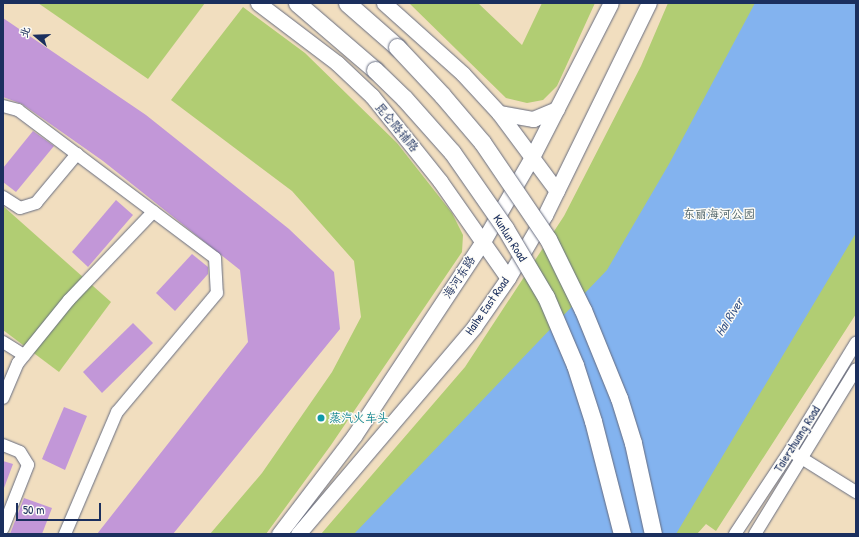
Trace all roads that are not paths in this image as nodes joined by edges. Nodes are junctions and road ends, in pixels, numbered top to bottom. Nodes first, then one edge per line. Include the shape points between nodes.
1 (258, 3) edge
2 (297, 3) edge
3 (347, 3) edge
4 (384, 3) edge
5 (611, 3) edge
6 (649, 3) edge
7 (3, 106) edge
8 (557, 109) junction
9 (499, 112) junction
10 (77, 154) junction
11 (530, 154) junction
12 (557, 191) junction
13 (3, 197) edge
14 (153, 212) junction
15 (545, 215) junction
16 (471, 224) junction
17 (484, 239) junction
18 (522, 253) junction
19 (465, 269) junction
20 (508, 278) junction
21 (3, 342) edge
22 (856, 343) edge
23 (24, 355) junction
24 (856, 368) edge
25 (3, 398) edge
26 (3, 444) edge
27 (790, 451) junction
28 (801, 458) junction
29 (856, 492) edge
30 (3, 528) edge
31 (65, 534) edge
32 (279, 534) edge
33 (298, 534) edge
34 (622, 534) edge
35 (653, 534) edge
36 (735, 534) edge
37 (755, 534) edge

1 - 16 main road, 昆仑路辅路 via 337,63 372,96 402,131
2 - 34 highway, Kunlun Road, bridge via 404,98 452,152 505,228 546,297 575,364 589,407
3 - 35 highway, bridge via 397,47 442,95 482,142 548,239 583,310 619,398 633,443
4 - 9 main road via 463,74
5 - 8 main road, 海河东路
6 - 12 main road, Haihe East Road
7 - 10 street via 18,110
8 - 9 main road via 533,119
8 - 11 main road, 海河东路
9 - 11 main road
10 - 13 street via 36,203 20,208
10 - 14 street
11 - 12 main road
11 - 15 main road via 548,190
11 - 17 main road, 海河东路
12 - 15 main road, Haihe East Road
14 - 23 street via 69,300
14 - 31 street via 215,258 216,293 117,412
15 - 18 main road, Haihe East Road
16 - 17 main road, 昆仑路辅路
16 - 19 main road via 473,244
17 - 18 main road via 506,258 513,259
17 - 19 main road, 海河东路
17 - 20 main road
18 - 20 main road, Haihe East Road
19 - 32 main road, 海河东路 via 354,436
20 - 33 main road, Haihe East Road via 474,327
21 - 23 street
22 - 27 street, Taierzhuang Road
23 - 25 street
24 - 28 street, Taierzhuang Road
26 - 30 street via 20,452 28,465
27 - 28 street
27 - 36 street, Taierzhuang Road
28 - 29 street
28 - 37 street, Taierzhuang Road

